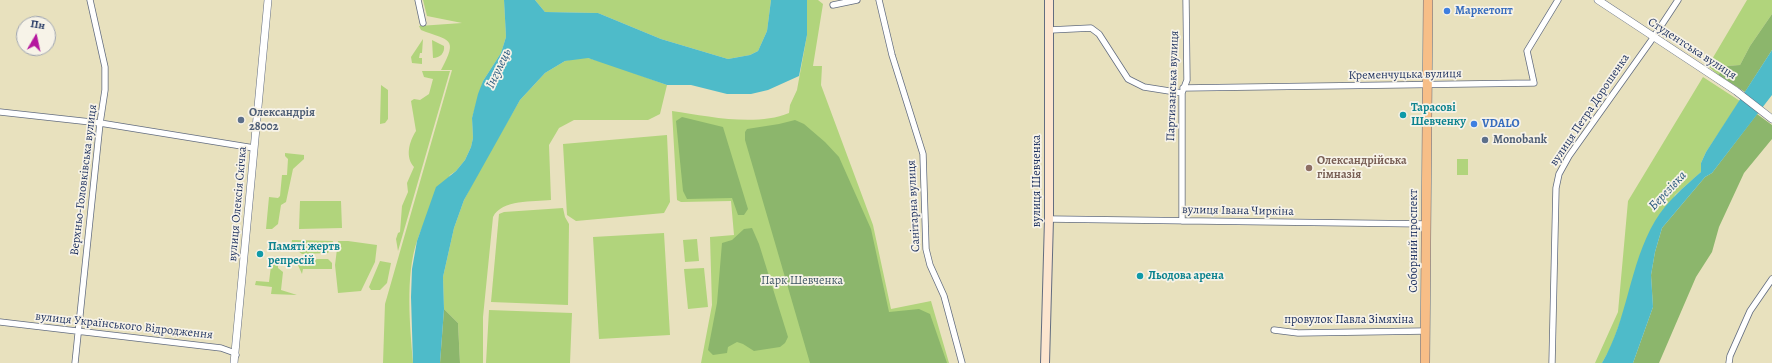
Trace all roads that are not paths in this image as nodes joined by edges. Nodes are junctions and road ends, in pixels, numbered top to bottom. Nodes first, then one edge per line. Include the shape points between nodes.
1 (90, 0) edge
2 (268, 0) edge
3 (418, 0) edge
4 (858, 0) edge
5 (879, 0) edge
6 (1049, 0) edge
7 (1186, 0) edge
8 (1428, 0) edge
9 (1558, 0) edge
10 (1598, 0) edge
11 (1678, 0) edge
12 (833, 5) dead end
13 (424, 23) dead end
14 (1050, 30) junction
15 (1653, 38) junction
16 (1427, 86) junction
17 (1183, 90) junction
18 (0, 112) edge
19 (1772, 119) edge
20 (100, 123) junction
21 (254, 148) junction
22 (1049, 219) junction
23 (1182, 221) junction
24 (1426, 224) junction
25 (1772, 279) edge
26 (0, 322) edge
27 (1274, 330) dead end
28 (1425, 331) junction
29 (77, 332) junction
30 (235, 353) junction
31 (75, 363) edge
32 (234, 363) edge
33 (237, 363) edge
34 (962, 363) edge
35 (1045, 363) edge
36 (1425, 363) edge
37 (1552, 363) edge
38 (1729, 363) edge

1 - 20 street, Верхньо-Головківська вулиця via 105,67 105,90
2 - 21 street, вулиця Олексія Скічка
3 - 13 street
4 - 12 street
5 - 34 street, Санітарна вулиця via 892,55 923,154 926,249 944,296
6 - 14 main road, вулиця Шевченка
7 - 17 street, Партизанська вулиця via 1187,80
8 - 16 highway, Соборний проспект
9 - 16 street, Кременчуцька вулиця via 1527,51 1534,83
10 - 15 street, Студентська вулиця
11 - 15 street, вулиця Петра Дорошенка
14 - 17 street, Кременчуцька вулиця via 1091,28 1099,34 1128,79 1144,87
14 - 22 main road, вулиця Шевченка
15 - 19 street, Студентська вулиця via 1736,91
15 - 37 street, вулиця Петра Дорошенка via 1569,156 1559,174 1556,188
16 - 17 street, Кременчуцька вулиця
16 - 24 highway, Соборний проспект
17 - 23 street, Партизанська вулиця
18 - 20 street
20 - 21 street
20 - 29 street, Верхньо-Головківська вулиця
21 - 30 street, вулиця Олексія Скічка
22 - 23 street, вулиця Івана Чиркіна
22 - 35 main road, вулиця Шевченка
23 - 24 street, вулиця Івана Чиркіна
24 - 28 highway, Соборний проспект
25 - 38 street via 1750,311
26 - 29 street, вулиця Українського Відродження
27 - 28 street, провулок Павла Зімяхіна via 1298,333
28 - 36 highway, Соборний проспект
29 - 30 street, вулиця Українського Відродження via 221,348
29 - 31 street, Верхньо-Головківська вулиця
30 - 32 street, вулиця Олексія Скічка
30 - 33 street

